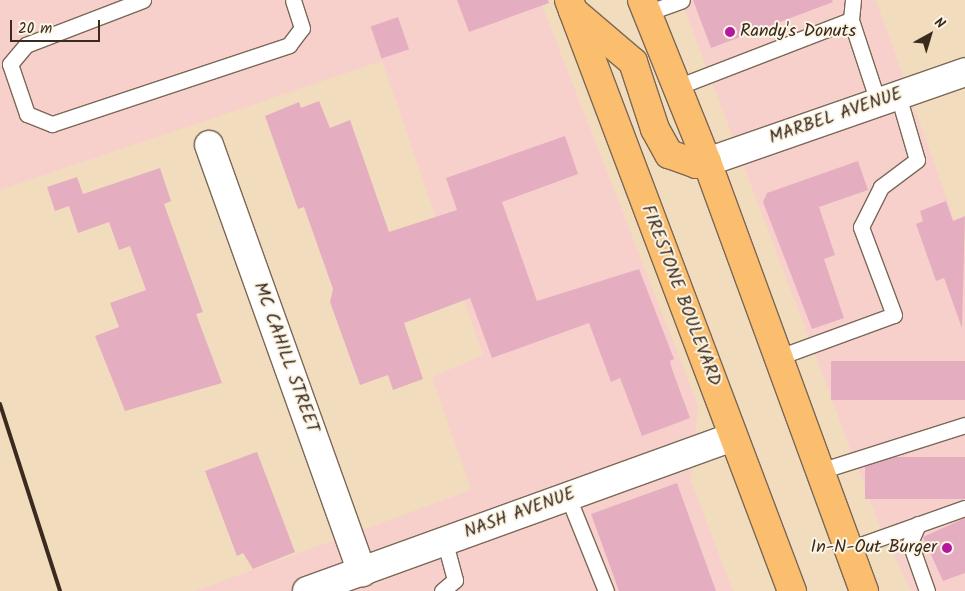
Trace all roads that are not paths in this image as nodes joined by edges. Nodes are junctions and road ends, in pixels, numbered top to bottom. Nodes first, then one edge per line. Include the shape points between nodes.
1 (143, 0) edge
2 (293, 0) edge
3 (682, 0) edge
4 (852, 0) edge
5 (570, 5) edge
6 (644, 6) edge
7 (851, 20) junction
8 (965, 72) edge
9 (677, 87) junction
10 (888, 99) junction
11 (208, 145) dead end
12 (707, 162) junction
13 (779, 356) junction
14 (965, 426) edge
15 (734, 437) junction
16 (820, 471) junction
17 (568, 497) junction
18 (965, 508) edge
19 (918, 524) junction
20 (445, 542) junction
21 (849, 549) junction
22 (362, 572) junction
23 (307, 591) edge
24 (442, 591) edge
25 (606, 591) edge
26 (792, 591) edge
27 (864, 591) edge
28 (927, 591) edge

1 - 2 lane via 26,45 10,64 27,114 52,124 289,46 302,28
3 - 6 lane
4 - 7 lane
5 - 12 main road via 633,62 655,129 670,154 696,164
5 - 15 main road, FIRESTONE BOULEVARD
6 - 9 main road
7 - 9 lane
7 - 10 lane
8 - 10 street, MARBEL AVENUE
9 - 12 main road
10 - 12 street, MARBEL AVENUE
10 - 13 lane via 917,160 880,187 861,227 894,316
11 - 22 street, MC CAHILL STREET
12 - 13 main road
13 - 16 main road
14 - 16 lane
15 - 17 street, NASH AVENUE
15 - 26 main road, FIRESTONE BOULEVARD
16 - 21 main road
17 - 20 street, NASH AVENUE
17 - 25 lane
18 - 19 lane
19 - 21 lane
19 - 28 lane via 910,543
20 - 22 street, NASH AVENUE
20 - 24 lane via 455,580
21 - 27 main road
22 - 23 street, NASH AVENUE

